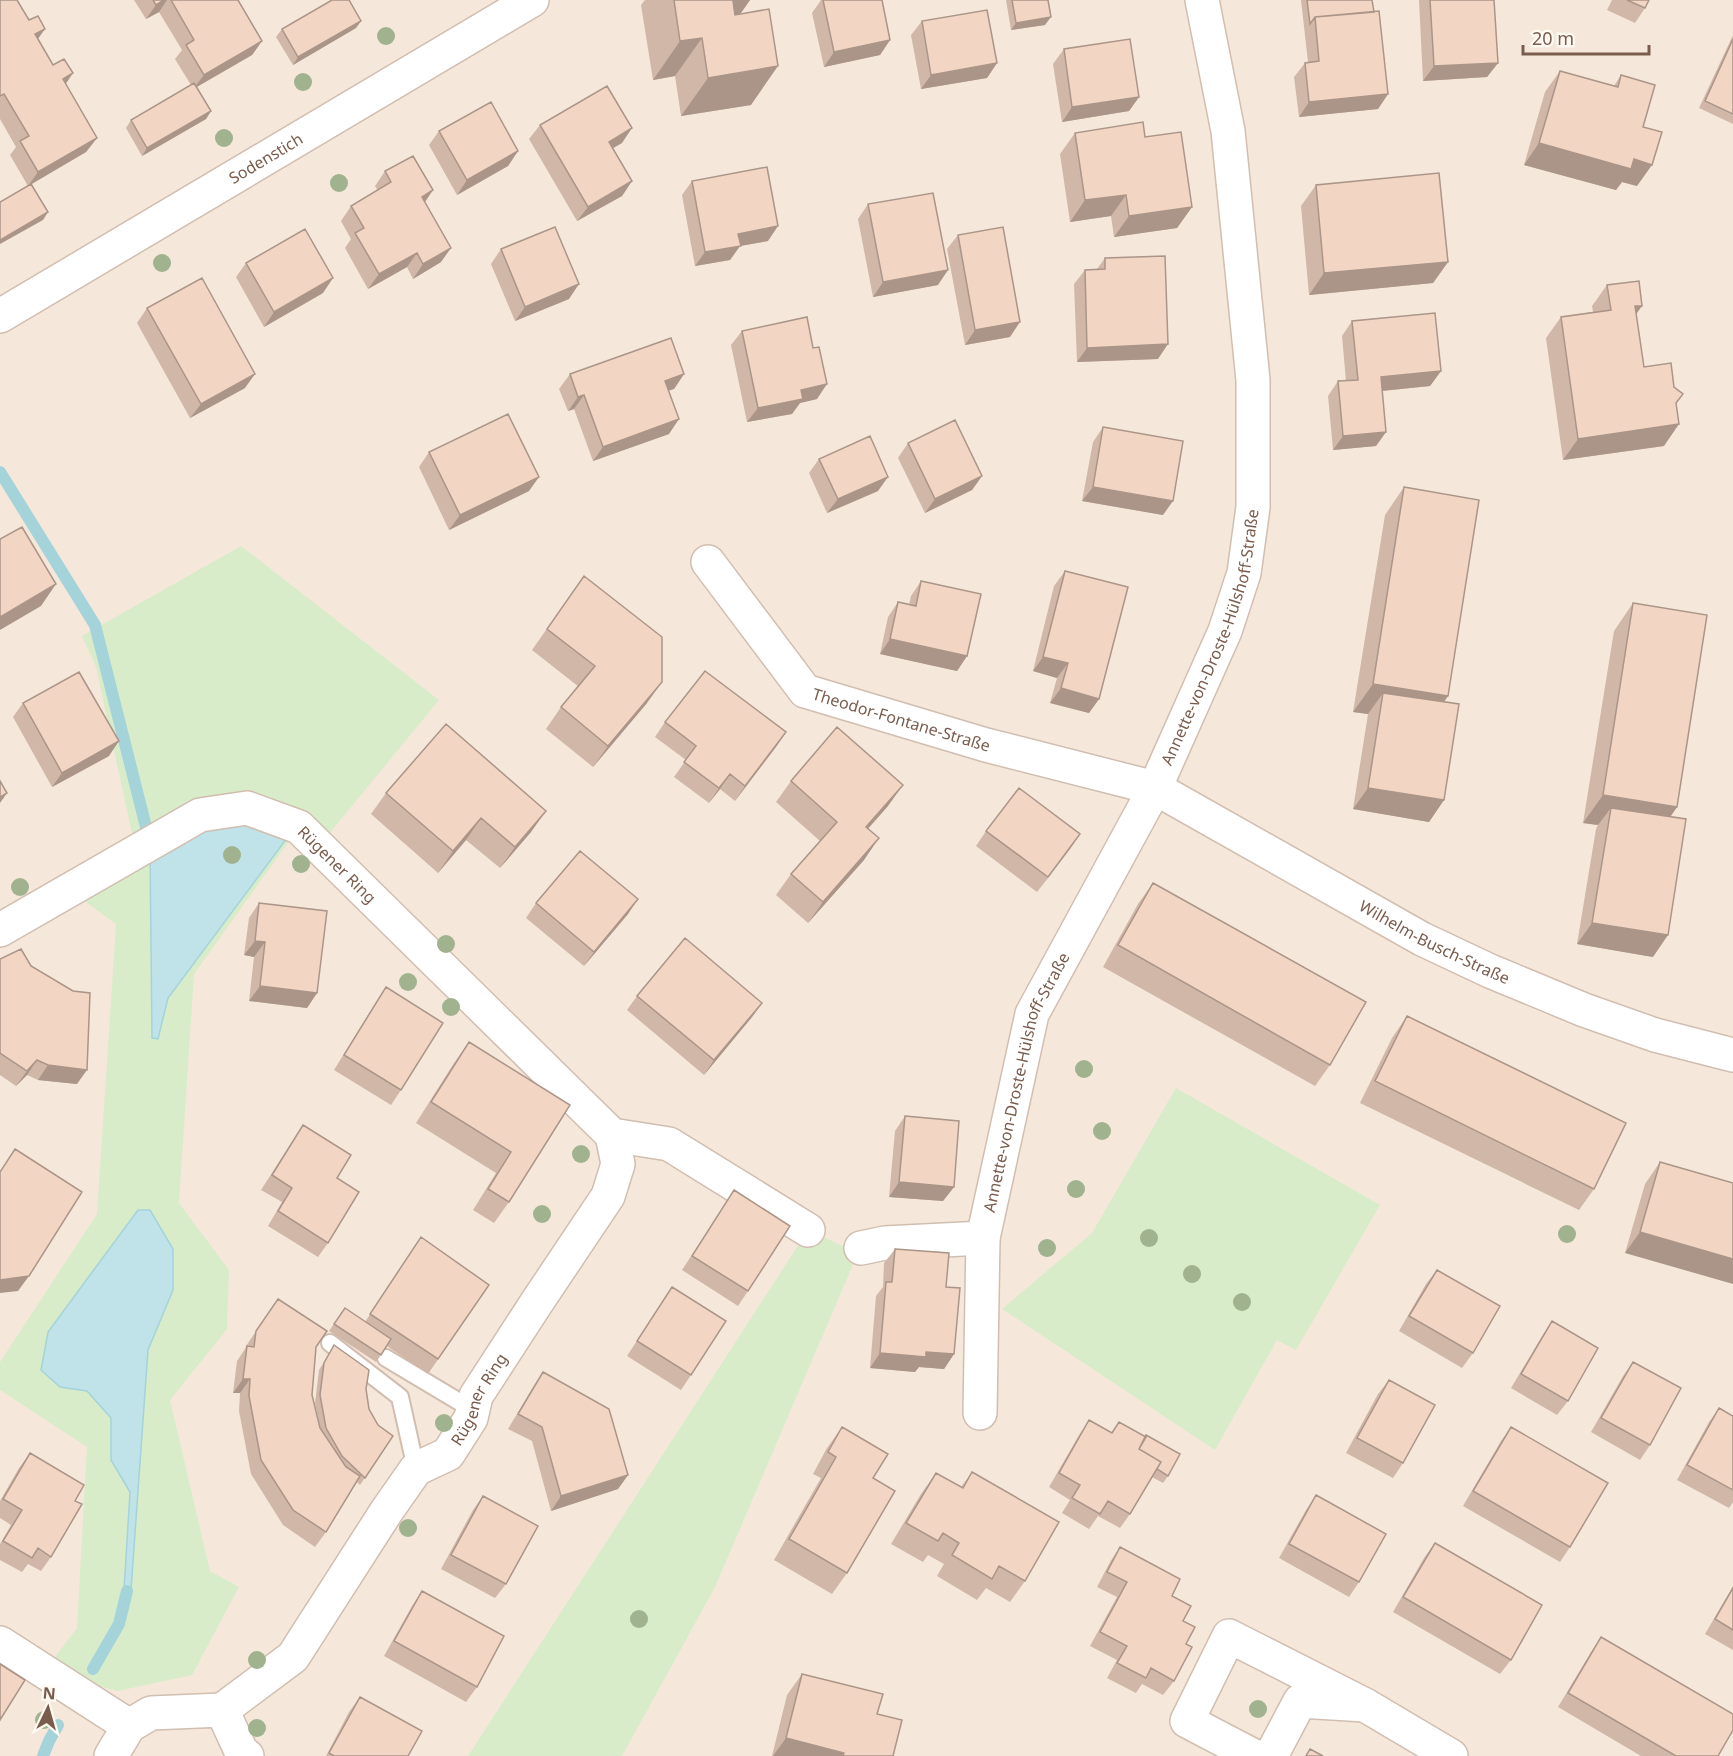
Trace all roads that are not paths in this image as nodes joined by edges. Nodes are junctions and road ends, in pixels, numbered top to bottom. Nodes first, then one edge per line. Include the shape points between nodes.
1 (532, 0) edge
2 (1202, 0) edge
3 (0, 316) edge
4 (708, 562) dead end
5 (1155, 788) junction
6 (0, 930) edge
7 (1733, 1055) edge
8 (612, 1135) junction
9 (808, 1230) dead end
10 (983, 1238) junction
11 (861, 1248) dead end
12 (330, 1343) dead end
13 (386, 1359) edge
14 (473, 1410) junction
15 (980, 1413) dead end
16 (416, 1469) junction
17 (0, 1643) edge
18 (1365, 1705) junction
19 (222, 1710) junction
20 (129, 1726) junction
21 (111, 1756) edge
22 (247, 1756) edge
23 (1254, 1756) edge
24 (1270, 1756) edge
25 (1451, 1756) edge

1 - 3 street, Sodenstich
2 - 5 street, Annette-von-Droste-Hülshoff-Straße via 1228,131 1253,380 1253,507 1244,573 1225,631
4 - 5 street, Theodor-Fontane-Straße via 805,691 986,745
5 - 7 street, Wilhelm-Busch-Straße via 1422,939 1470,962 1584,1010 1655,1035
5 - 10 street, Annette-von-Droste-Hülshoff-Straße via 1032,1014
6 - 8 street, Rügener Ring via 200,815 247,808 299,827
8 - 9 street via 669,1144
8 - 14 street, Rügener Ring via 618,1164 608,1196 476,1396
10 - 11 street via 885,1243
10 - 15 street, Annette-von-Droste-Hülshoff-Straße
12 - 16 lane via 400,1397
13 - 14 lane
14 - 16 street, Rügener Ring via 448,1454
16 - 19 street, Rügener Ring via 293,1657
17 - 20 street
18 - 23 street via 1229,1636 1187,1720
18 - 24 street via 1300,1701
18 - 25 street
19 - 20 street via 151,1713
19 - 22 street
20 - 21 street

